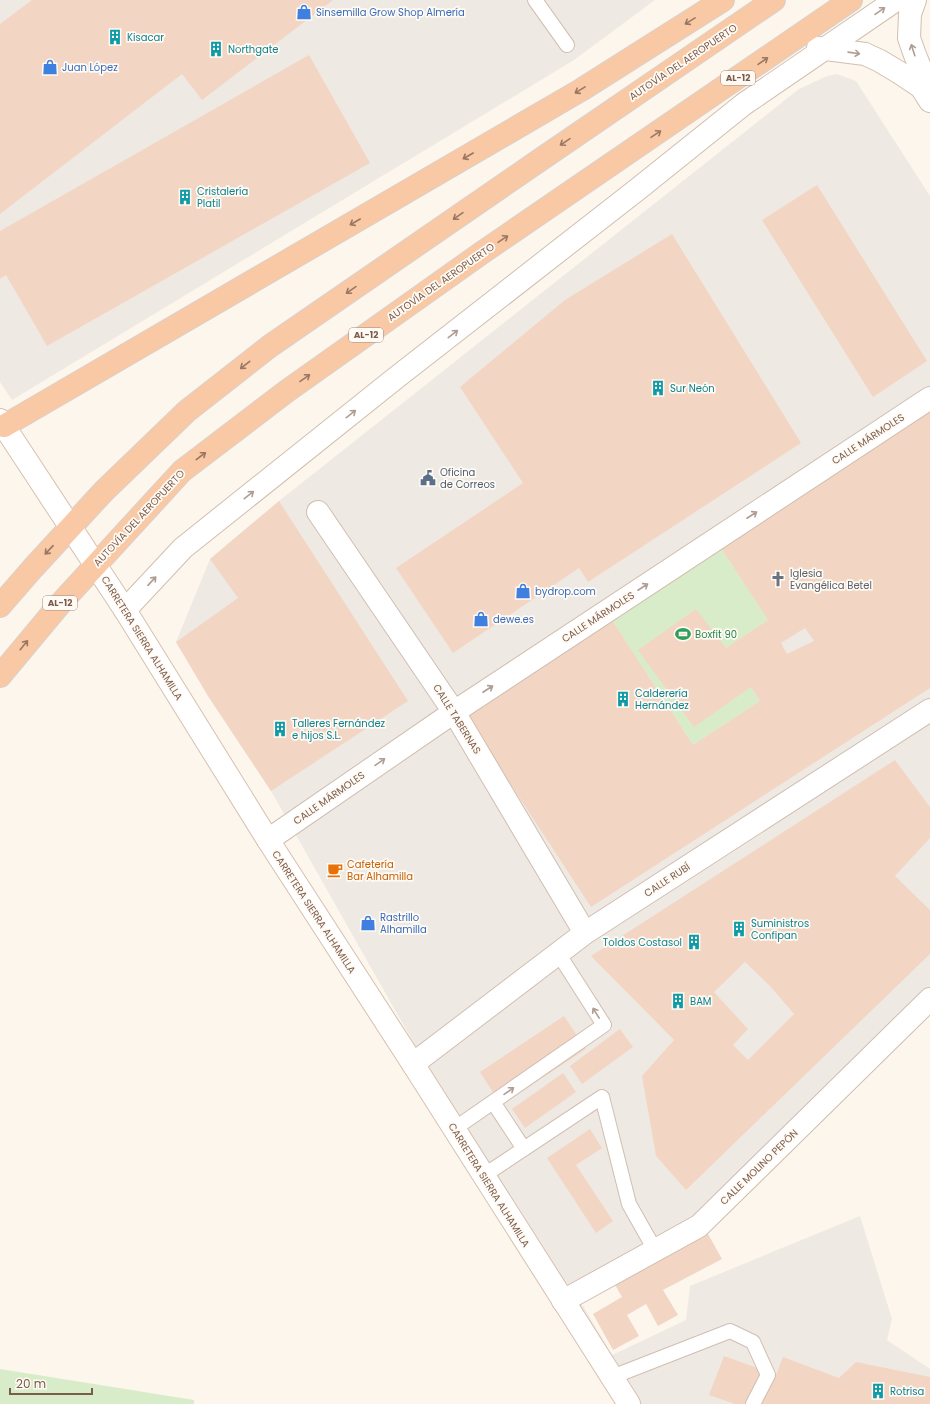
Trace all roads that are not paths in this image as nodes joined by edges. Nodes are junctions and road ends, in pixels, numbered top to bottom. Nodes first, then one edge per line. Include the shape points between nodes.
1 (535, 0) edge
2 (722, 0) edge
3 (774, 0) edge
4 (851, 0) edge
5 (896, 0) edge
6 (915, 0) edge
7 (788, 44) junction
8 (567, 45) dead end
9 (825, 49) junction
10 (925, 94) edge
11 (930, 398) edge
12 (2, 423) edge
13 (318, 512) dead end
14 (70, 527) junction
15 (95, 564) junction
16 (0, 606) edge
17 (125, 610) junction
18 (0, 676) edge
19 (930, 710) edge
20 (454, 712) junction
21 (268, 840) junction
22 (585, 933) junction
23 (558, 953) junction
24 (930, 999) edge
25 (413, 1064) junction
26 (492, 1102) junction
27 (454, 1128) junction
28 (524, 1149) junction
29 (483, 1176) junction
30 (655, 1250) junction
31 (563, 1300) junction
32 (612, 1377) junction
33 (629, 1404) edge
34 (753, 1404) edge

1 - 8 lane
2 -> 12 highway via 581,90
3 -> 14 highway, AUTOVÍA DEL AEROPUERTO via 270,346 187,411 104,490
4 - 7 highway, AUTOVÍA DEL AEROPUERTO / AL-12
9 -> 5 street
10 -> 6 street via 922,72 909,38 910,14
7 - 9 street
15 -> 7 highway, AUTOVÍA DEL AEROPUERTO / AL-12 via 182,471 287,391
9 -> 10 street via 865,54 900,73
17 -> 9 street via 183,548 744,104
20 -> 11 street, CALLE MÁRMOLES
12 - 14 street, CARRETERA SIERRA ALHAMILLA
13 - 20 street, CALLE TABERNAS
14 - 15 street, CARRETERA SIERRA ALHAMILLA
14 -> 16 highway, AUTOVÍA DEL AEROPUERTO
15 - 17 street, CARRETERA SIERRA ALHAMILLA
18 -> 15 highway, AUTOVÍA DEL AEROPUERTO / AL-12 via 38,628
17 - 21 street, CARRETERA SIERRA ALHAMILLA
19 - 22 street, CALLE RUBÍ
21 -> 20 street, CALLE MÁRMOLES
20 - 22 street, CALLE TABERNAS
21 - 25 street, CARRETERA SIERRA ALHAMILLA
22 - 23 street, CALLE RUBÍ
23 - 25 street, CALLE RUBÍ
26 -> 23 lane via 604,1025
24 - 30 street, CALLE MOLINO PEPÓN via 699,1226
25 - 27 street, CARRETERA SIERRA ALHAMILLA
26 - 27 lane
26 - 28 lane
27 - 29 street, CARRETERA SIERRA ALHAMILLA
28 - 29 lane
28 - 30 lane via 602,1097 629,1204
29 - 31 street, CARRETERA SIERRA ALHAMILLA
30 - 31 street, CALLE MOLINO PEPÓN
31 - 32 street, CARRETERA SIERRA ALHAMILLA
32 - 33 street, CARRETERA SIERRA ALHAMILLA
32 - 34 lane via 730,1331 753,1342 768,1375

